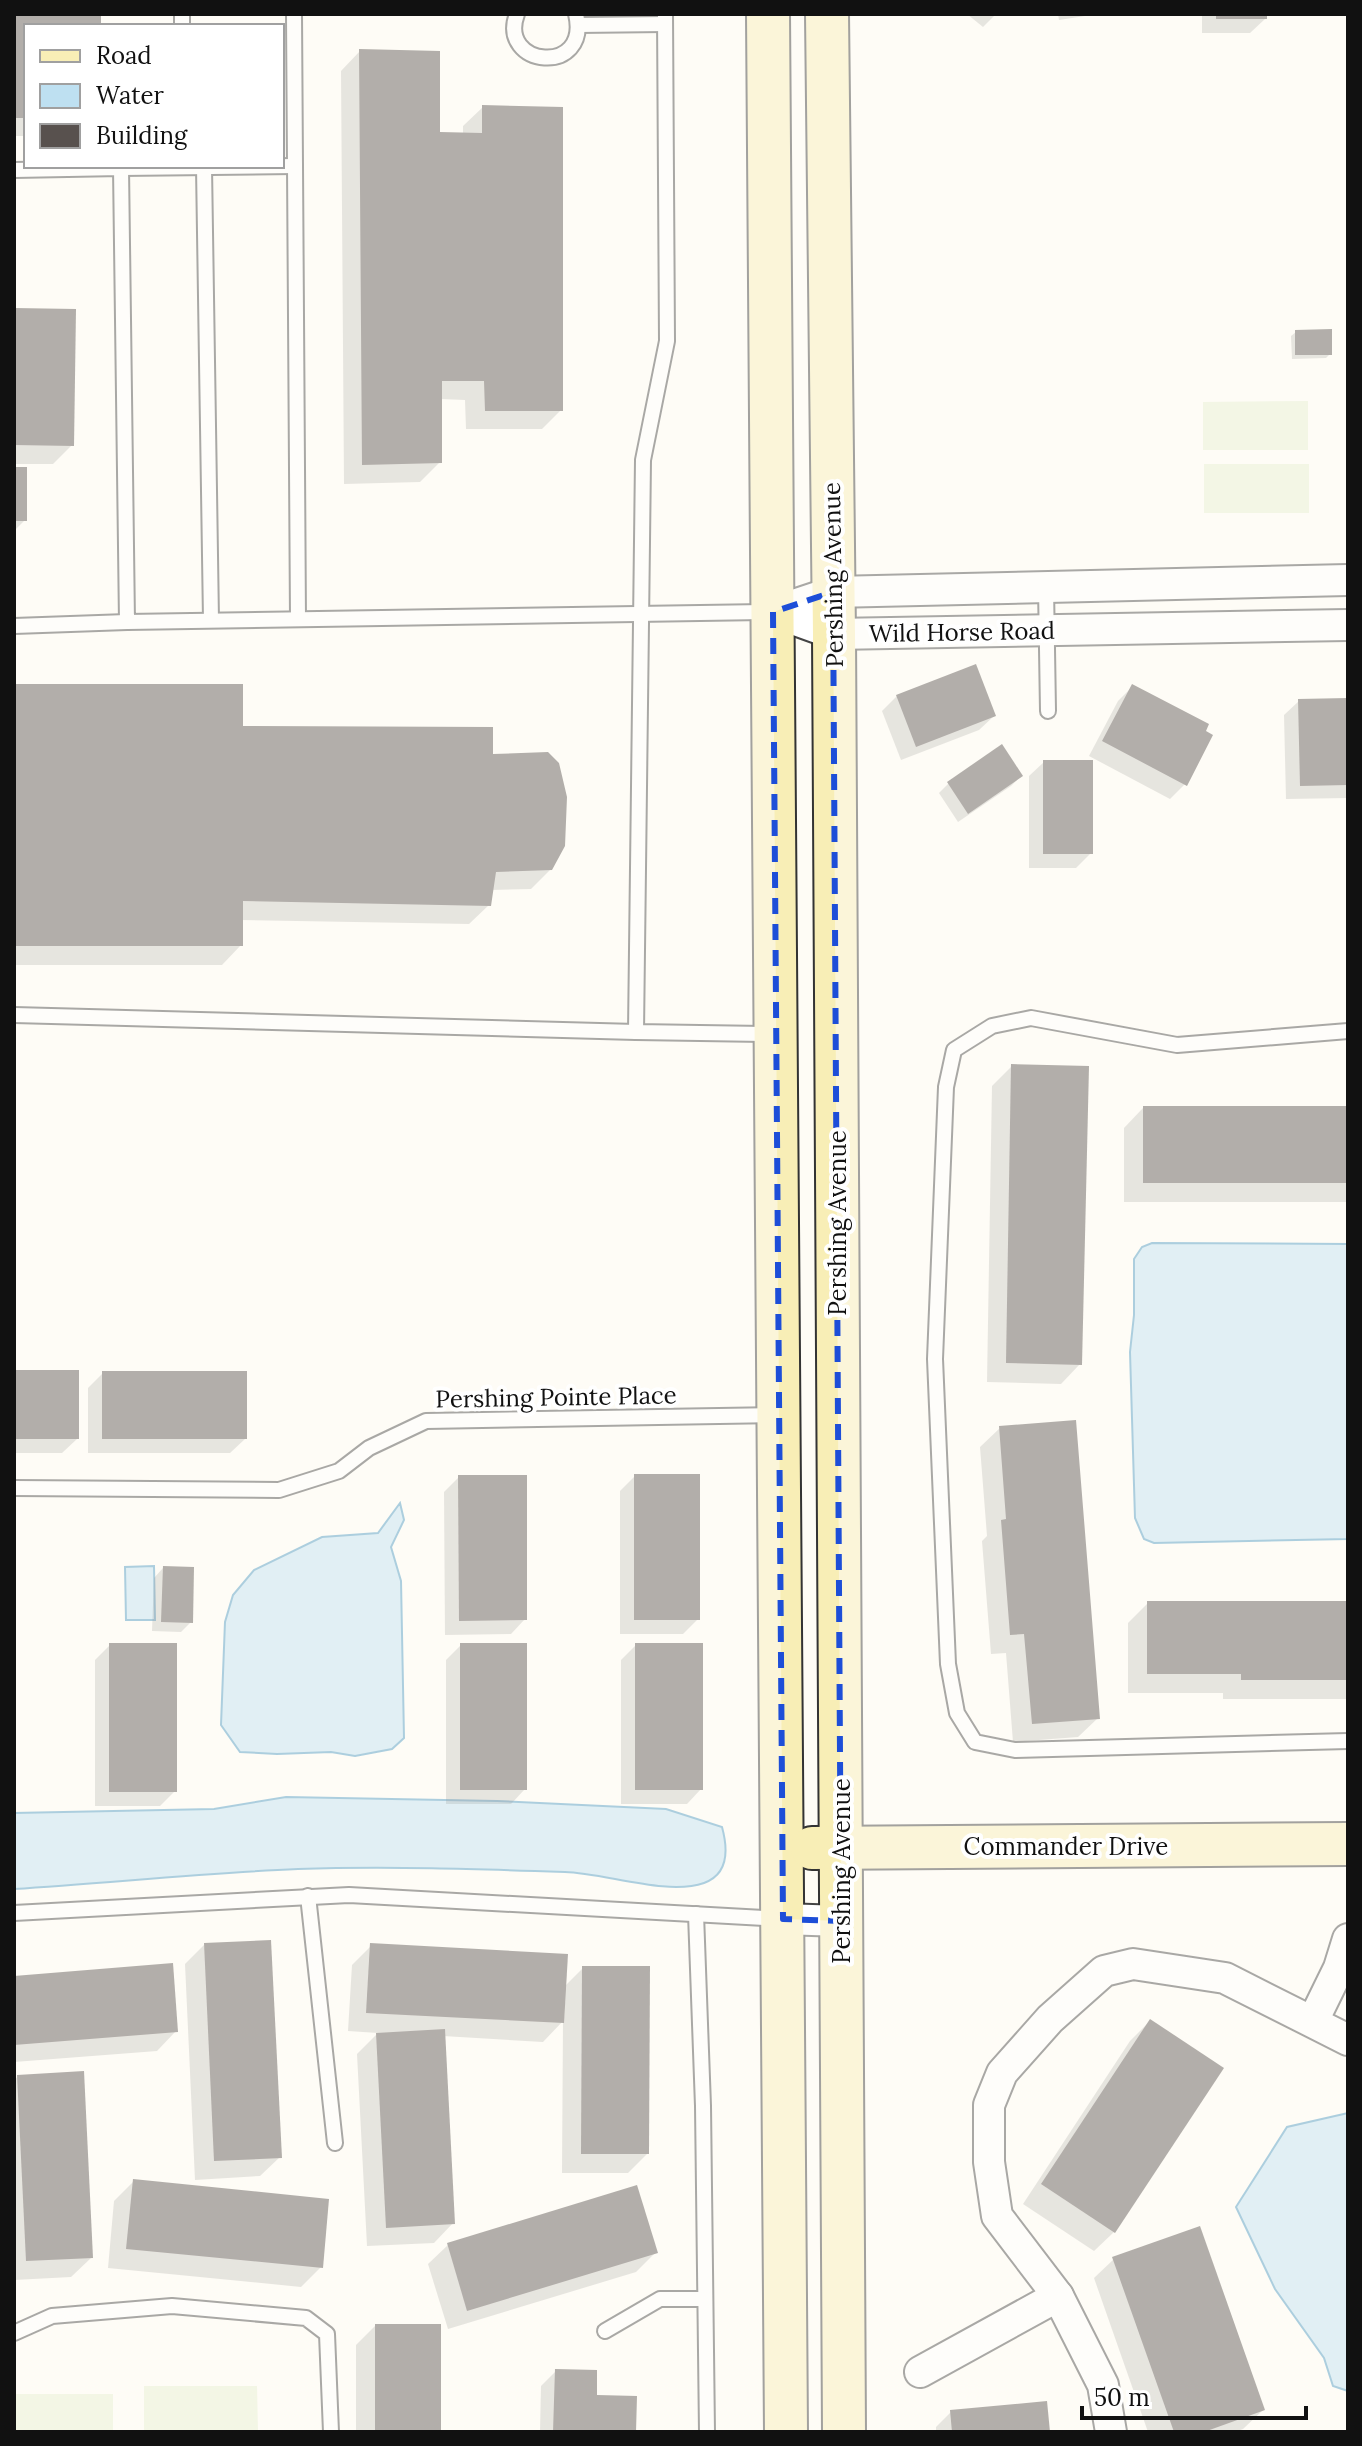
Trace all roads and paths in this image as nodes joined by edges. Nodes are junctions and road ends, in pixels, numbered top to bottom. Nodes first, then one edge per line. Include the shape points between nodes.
1 (294, 14) edge
2 (517, 14) edge
3 (768, 14) edge
4 (827, 14) edge
5 (577, 19) edge
6 (665, 19) edge
7 (284, 166) edge
8 (295, 166) junction
9 (121, 168) edge
10 (204, 168) edge
11 (14, 170) edge
12 (1348, 580) edge
13 (1046, 587) junction
14 (833, 592) junction
15 (773, 612) junction
16 (641, 613) junction
17 (298, 619) junction
18 (211, 620) junction
19 (127, 622) junction
20 (1348, 625) edge
21 (14, 626) edge
22 (1046, 630) junction
23 (834, 634) junction
24 (1048, 711) dead end
25 (14, 1015) edge
26 (1348, 1031) edge
27 (636, 1032) junction
28 (776, 1034) junction
29 (779, 1415) junction
30 (14, 1488) edge
31 (1348, 1741) edge
32 (1348, 1844) edge
33 (841, 1848) junction
34 (783, 1849) junction
35 (308, 1896) junction
36 (14, 1913) edge
37 (696, 1914) junction
38 (783, 1919) junction
39 (841, 1921) junction
40 (1348, 1939) edge
41 (1313, 2021) junction
42 (1348, 2040) edge
43 (335, 2143) dead end
44 (1058, 2296) junction
45 (705, 2299) junction
46 (605, 2331) dead end
47 (14, 2333) edge
48 (920, 2372) dead end
49 (331, 2432) edge
50 (707, 2432) edge
51 (786, 2432) edge
52 (844, 2432) edge
53 (1111, 2432) edge

1 - 8 lane
2 - 5 lane via 518,40 543,59 565,53 577,35
3 - 15 street
4 - 14 street, Pershing Avenue
5 - 6 lane
6 - 16 lane via 667,341 643,460
7 - 8 lane
8 - 17 lane
9 - 11 lane
9 - 19 lane
10 - 18 lane
12 - 13 street, Wild Horse Road
13 - 14 street, Wild Horse Road
13 - 22 lane
14 - 15 street, Wild Horse Road
14 - 23 street, Pershing Avenue
15 - 16 lane
15 - 23 street, Wild Horse Road
15 - 28 street
16 - 17 lane
16 - 27 lane
17 - 18 lane
18 - 19 lane
19 - 21 lane
20 - 22 street, Wild Horse Road
22 - 23 street, Wild Horse Road
22 - 24 lane
23 - 33 street, Pershing Avenue
25 - 27 lane
26 - 31 lane via 1177,1045 1031,1018 992,1026 954,1050 946,1087 935,1359 948,1664 957,1713 975,1742 1015,1750
27 - 28 lane
28 - 29 street
29 - 30 lane, Pershing Pointe Place via 426,1421 369,1448 339,1471 279,1490
29 - 34 street
32 - 33 street, Commander Drive
33 - 34 street, Commander Drive
33 - 39 street, Pershing Avenue
34 - 38 street
35 - 36 lane
35 - 37 lane
35 - 43 lane
37 - 38 lane
37 - 45 lane
38 - 39 street
38 - 51 street
39 - 52 street, Pershing Avenue
40 - 41 street
41 - 42 street
41 - 44 street via 1225,1978 1133,1964 1104,1971 1050,2019 1002,2073 989,2105 989,2162 997,2216
44 - 48 street
44 - 53 street via 1103,2385
45 - 46 lane via 660,2299
45 - 50 lane
47 - 49 lane via 52,2316 172,2306 306,2318 327,2334

